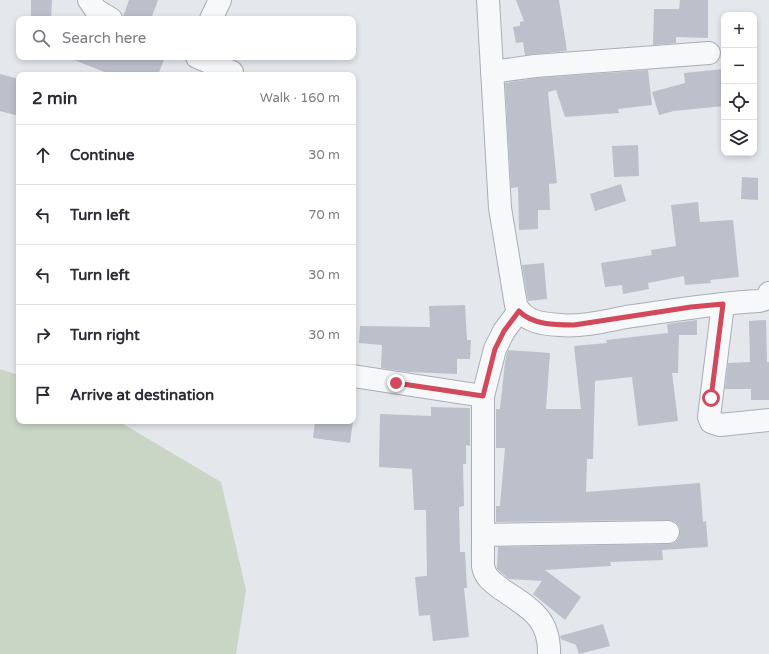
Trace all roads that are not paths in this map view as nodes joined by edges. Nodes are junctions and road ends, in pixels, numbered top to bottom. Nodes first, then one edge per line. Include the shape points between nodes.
1 (89, 0) edge
2 (220, 0) edge
3 (488, 0) edge
4 (106, 16) edge
5 (212, 16) edge
6 (709, 53) dead end
7 (204, 60) edge
8 (232, 72) edge
9 (492, 72) junction
10 (769, 293) edge
11 (723, 304) junction
12 (519, 311) junction
13 (356, 376) edge
14 (483, 396) junction
15 (769, 420) edge
16 (668, 532) dead end
17 (483, 535) junction
18 (549, 654) edge

1 - 4 street via 96,10
2 - 5 street
3 - 9 street
6 - 9 street via 535,66
7 - 8 street
9 - 12 street via 500,208
10 - 11 street via 764,300
11 - 12 street via 574,325 530,320
11 - 15 street via 709,418 711,422 720,425
12 - 14 street via 504,331 495,349
13 - 14 street
14 - 17 street
16 - 17 street
17 - 18 street via 484,574 491,582 529,608 540,620 550,642

